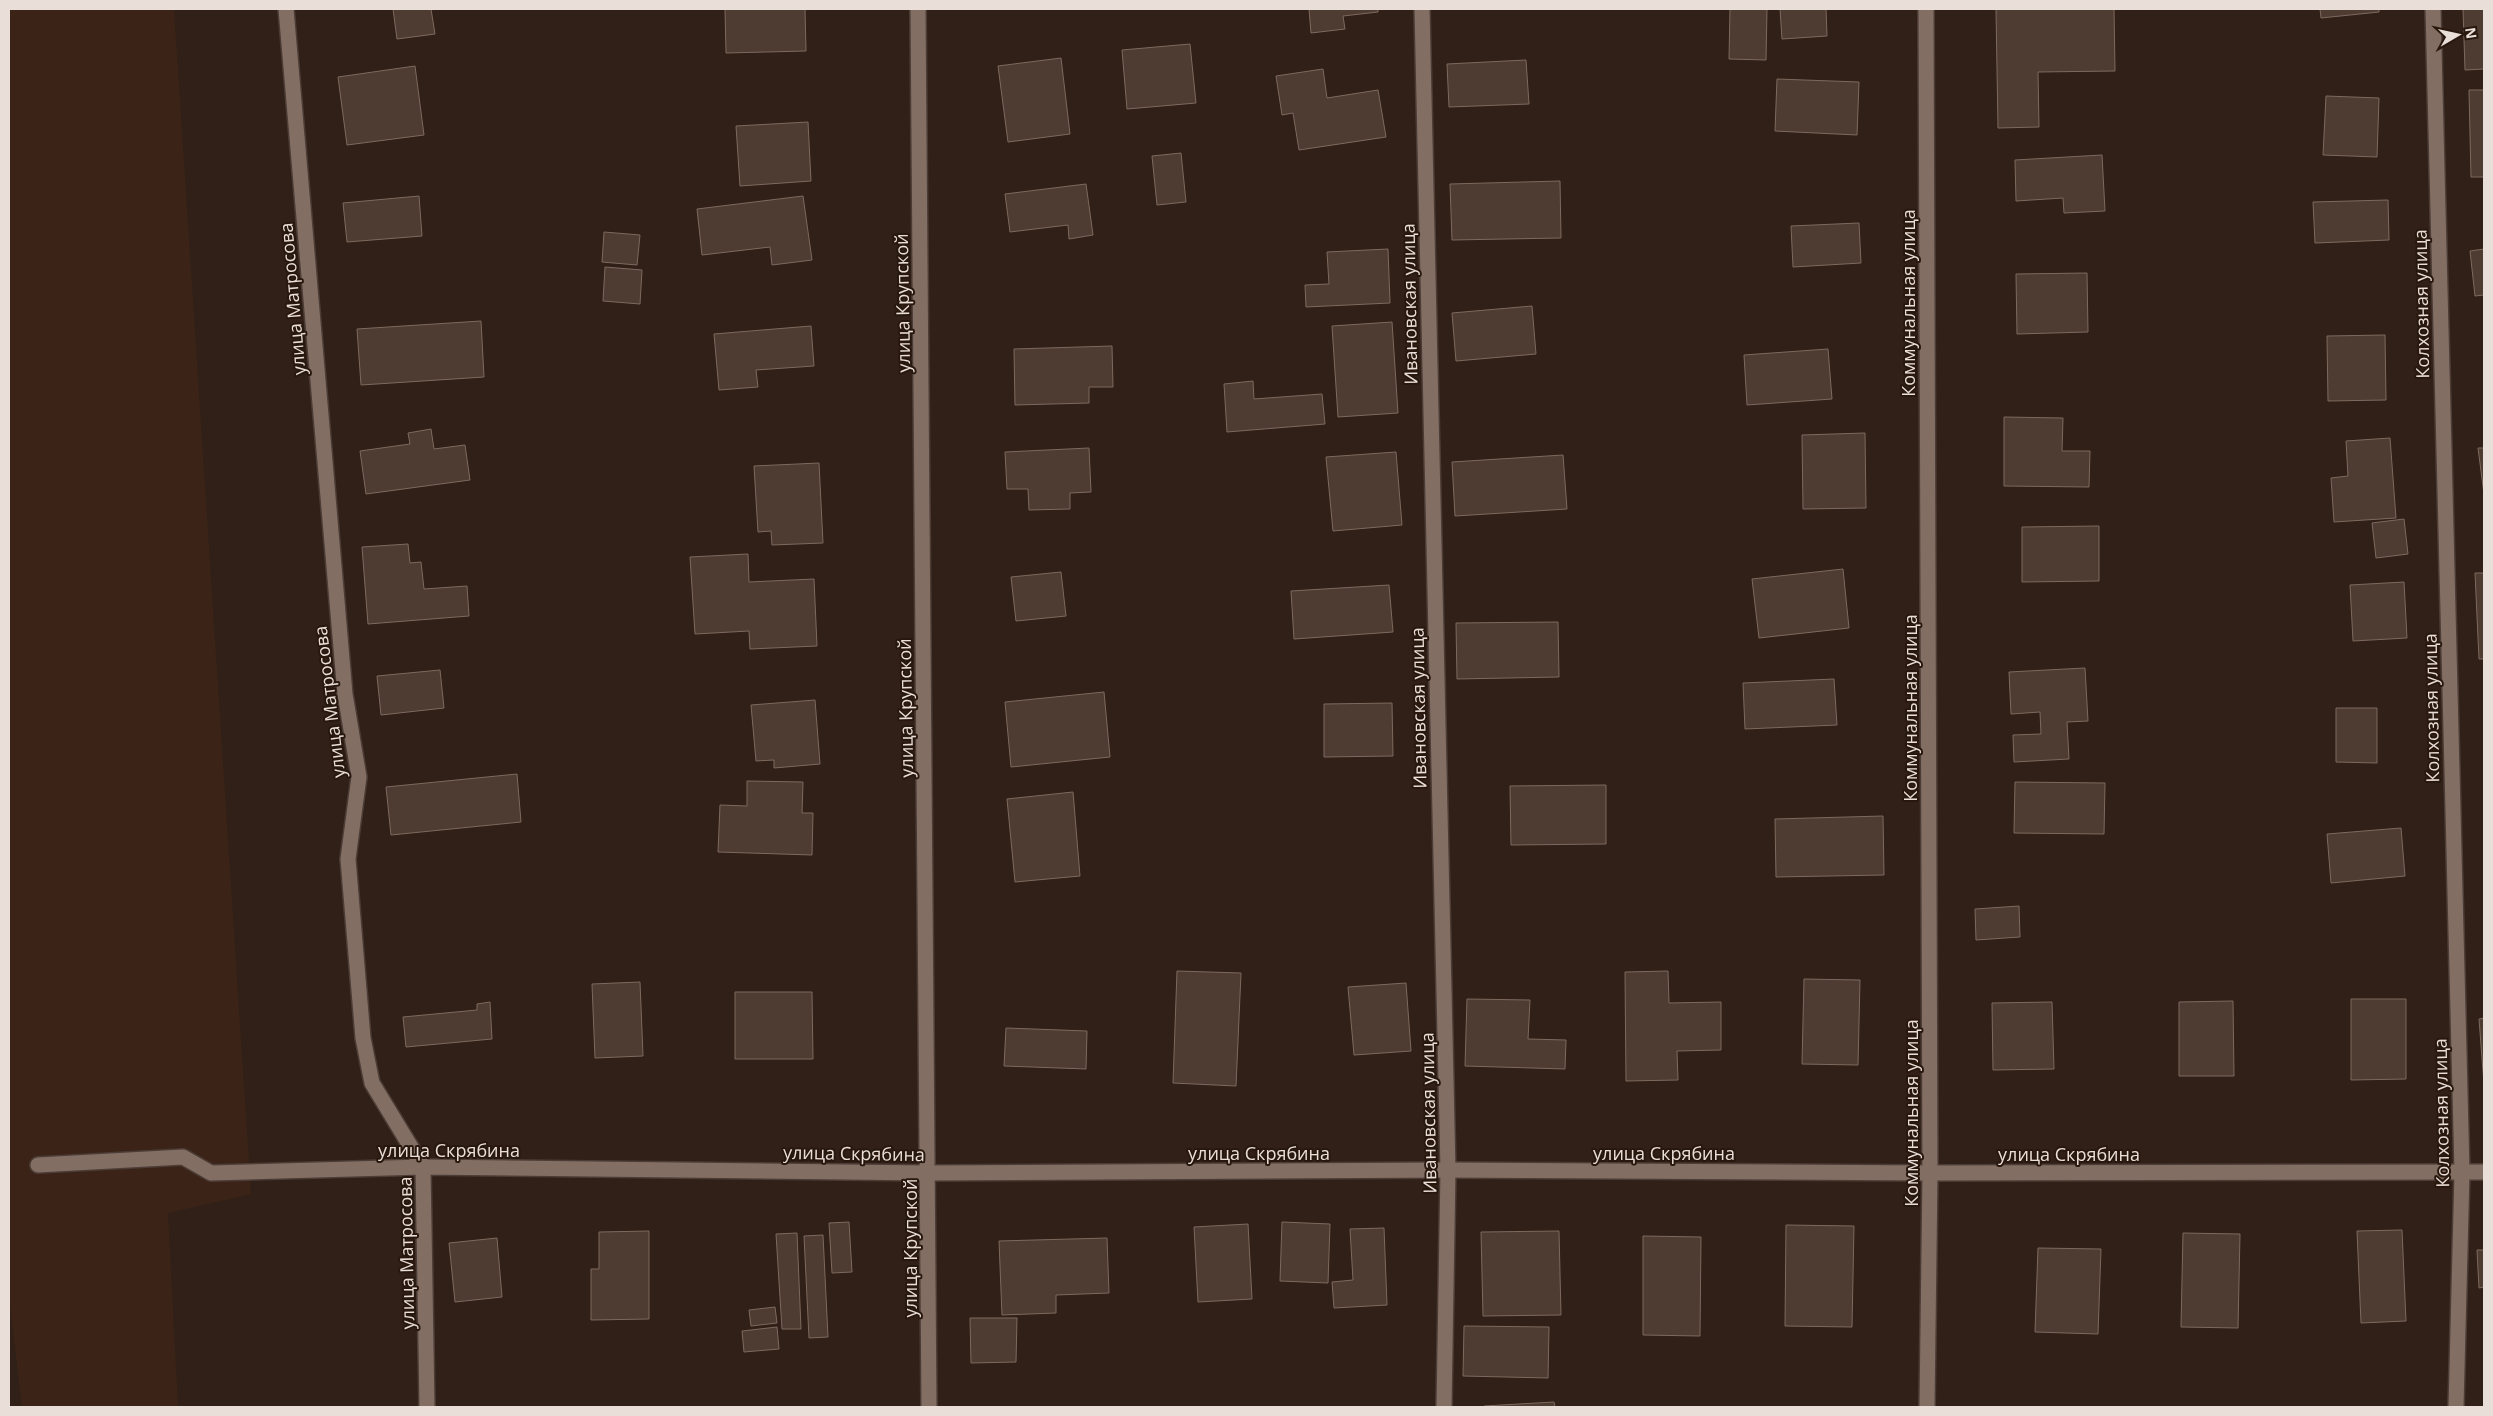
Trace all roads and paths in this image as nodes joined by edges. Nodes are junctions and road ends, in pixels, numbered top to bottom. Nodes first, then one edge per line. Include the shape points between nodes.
1 (286, 9) edge
2 (918, 9) edge
3 (1422, 9) edge
4 (1926, 9) edge
5 (2433, 9) edge
6 (38, 1166) dead end
7 (423, 1167) junction
8 (1448, 1170) junction
9 (2462, 1172) junction
10 (2484, 1172) edge
11 (928, 1173) junction
12 (1930, 1173) junction
13 (427, 1407) edge
14 (929, 1407) edge
15 (1444, 1407) edge
16 (1927, 1407) edge
17 (2456, 1407) edge

1 - 7 street, улица Матросова via 344,694 359,777 348,859 363,1038 372,1083
2 - 11 street, улица Крупской
3 - 8 street, Ивановская улица
4 - 12 street, Коммунальная улица
5 - 9 street, Колхозная улица
6 - 7 street, улица Скрябина via 183,1157 211,1172
7 - 11 street, улица Скрябина
7 - 13 street, улица Матросова
8 - 11 street, улица Скрябина
8 - 12 street, улица Скрябина
8 - 15 street, Ивановская улица
9 - 10 street, улица Скрябина
9 - 12 street, улица Скрябина
9 - 17 street, Колхозная улица
11 - 14 street, улица Крупской
12 - 16 street, Коммунальная улица

